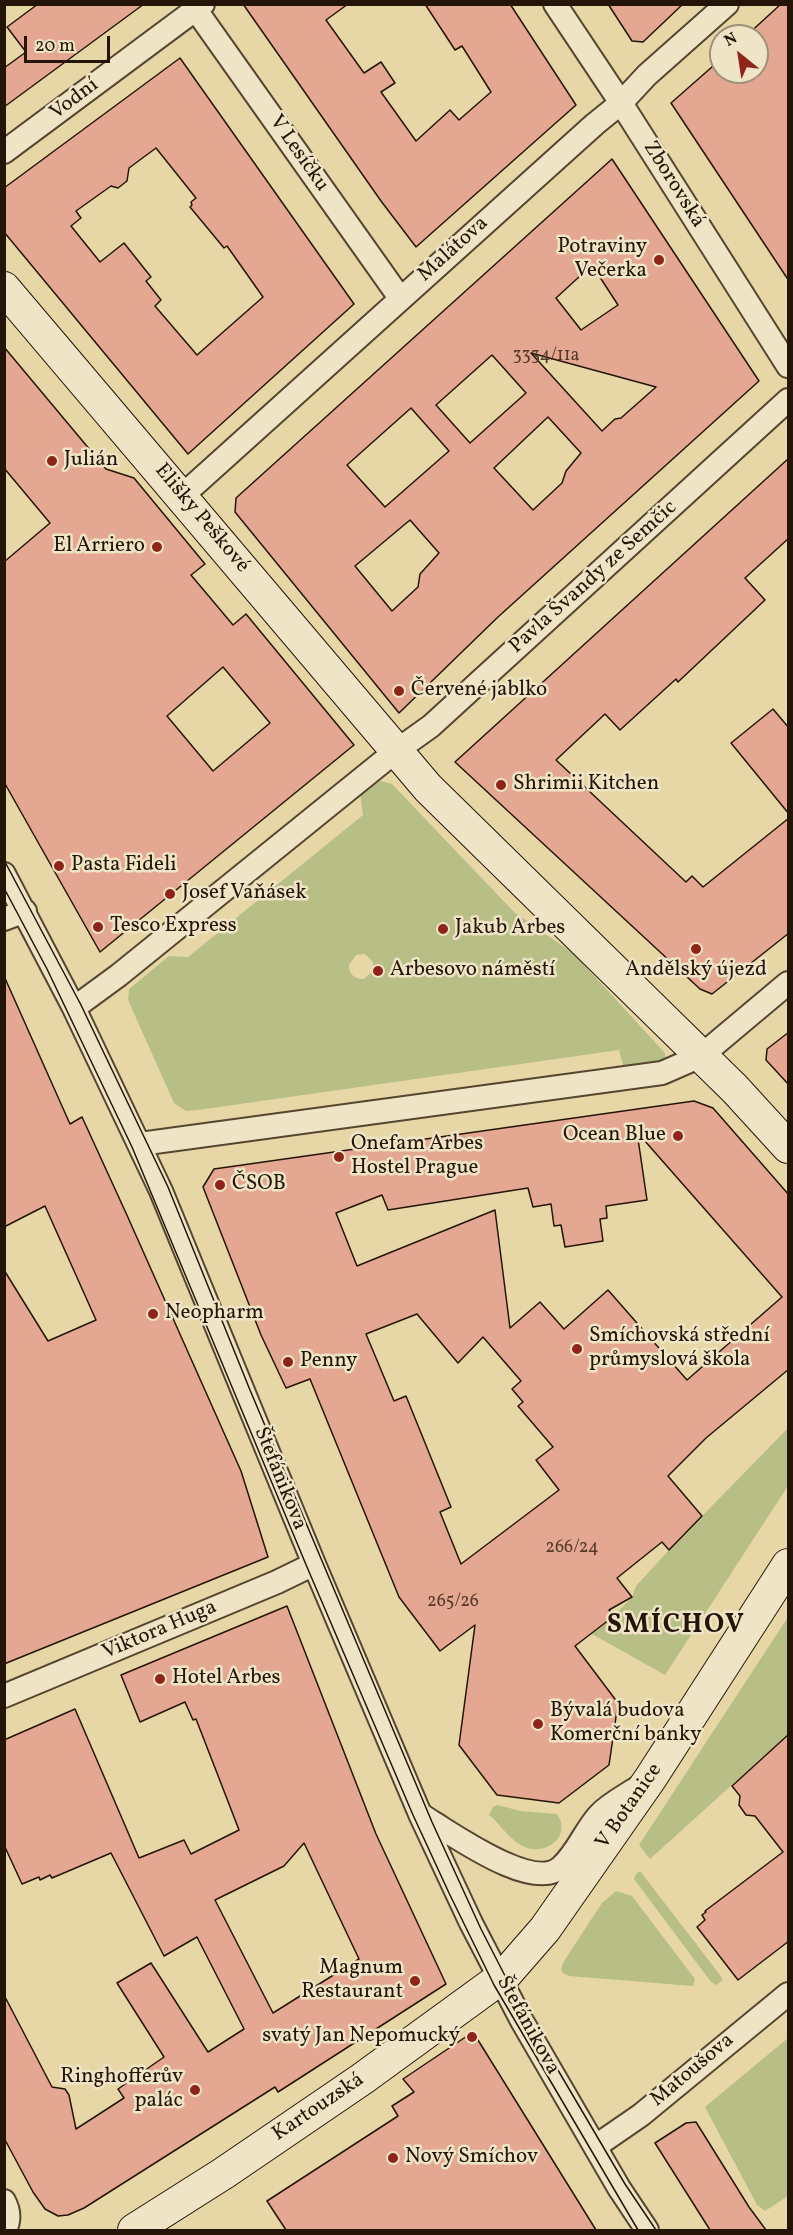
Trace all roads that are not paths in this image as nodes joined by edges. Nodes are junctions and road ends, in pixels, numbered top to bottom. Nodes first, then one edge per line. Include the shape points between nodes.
1 (555, 4) edge
2 (726, 4) edge
3 (200, 7) edge
4 (621, 103) junction
5 (4, 152) edge
6 (4, 288) edge
7 (400, 298) junction
8 (789, 366) edge
9 (789, 400) edge
10 (182, 496) junction
11 (396, 751) junction
12 (4, 874) edge
13 (15, 915) edge
14 (789, 983) edge
15 (74, 1008) junction
16 (701, 1056) junction
17 (140, 1144) junction
18 (789, 1147) edge
19 (314, 1564) junction
20 (789, 1565) edge
21 (4, 1696) edge
22 (650, 1779) junction
23 (420, 1814) junction
24 (500, 1979) junction
25 (789, 1994) edge
26 (596, 2146) junction
27 (4, 2201) edge
28 (5, 2230) edge
29 (134, 2230) edge
30 (646, 2230) edge

1 - 4 street, Zborovská
2 - 4 street, Malátova
3 - 5 street, Vodní
3 - 7 street, V Lesíčku
4 - 7 street, Malátova
4 - 8 street, Zborovská
6 - 10 street, Elišky Peškové
7 - 10 street, Malátova
9 - 11 street, Pavla Švandy ze Semčic via 431,726
10 - 11 street, Elišky Peškové
11 - 15 street
11 - 16 street via 428,788
12 - 13 street
13 - 15 street
14 - 16 street
15 - 17 street
16 - 17 street via 662,1073
16 - 18 street
17 - 19 street, Štefánikova
19 - 21 street, Viktora Huga
19 - 23 street, Štefánikova
20 - 22 street, V Botanice
22 - 23 street via 600,1814 562,1867 549,1873 509,1867
22 - 24 street, V Botanice via 545,1929
23 - 24 street, Štefánikova
24 - 26 street, Štefánikova
24 - 29 street, Kartouzská via 362,2079
25 - 26 street, Matoušova via 641,2115
26 - 30 street, Štefánikova
27 - 28 street via 9,2209

